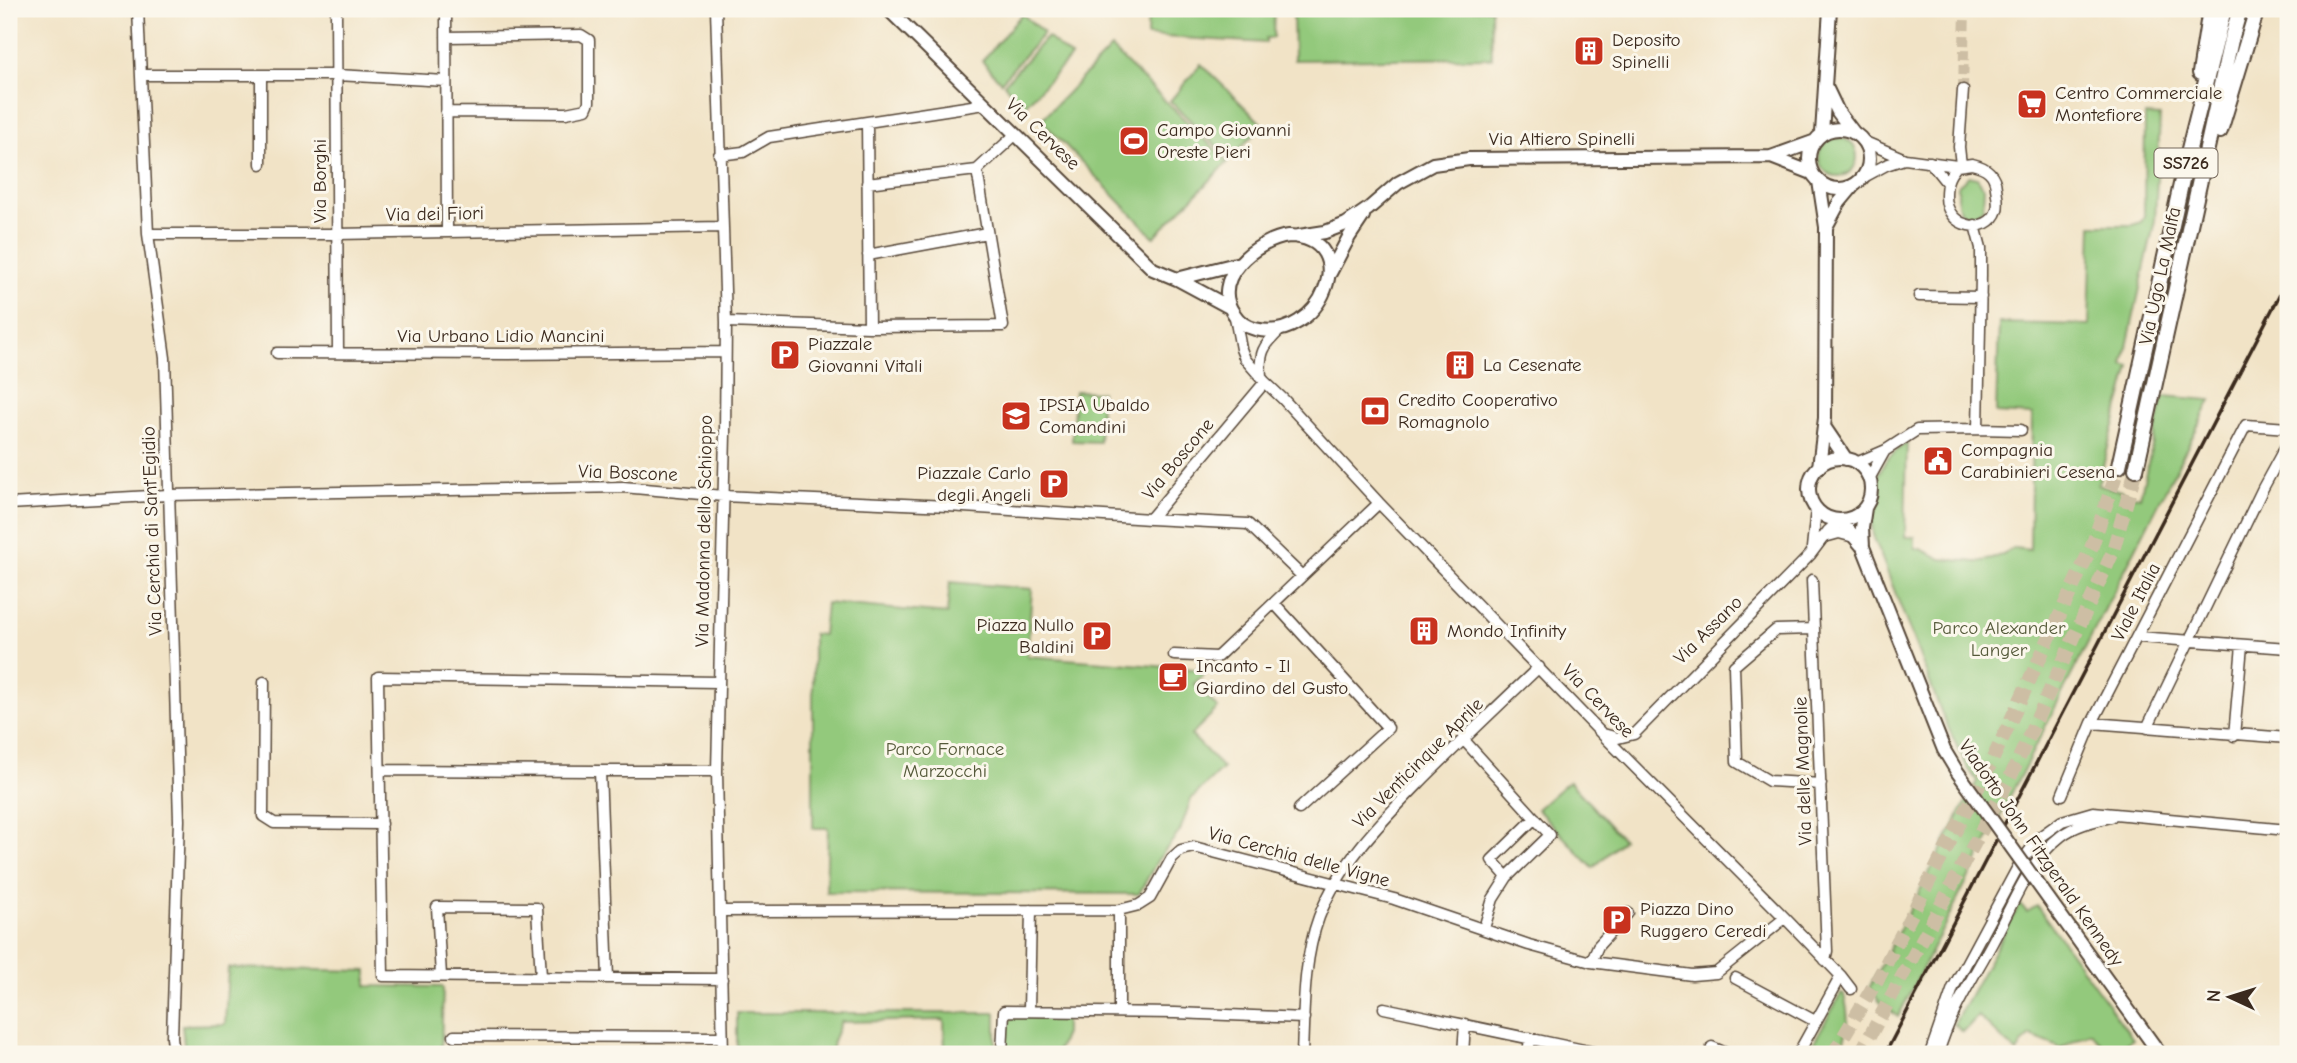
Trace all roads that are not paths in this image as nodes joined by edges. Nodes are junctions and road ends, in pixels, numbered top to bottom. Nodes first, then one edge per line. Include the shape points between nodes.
1 (138, 9) edge
2 (336, 9) edge
3 (446, 9) edge
4 (716, 9) edge
5 (888, 9) edge
6 (1830, 9) edge
7 (2210, 9) edge
8 (2224, 9) edge
9 (2240, 9) edge
10 (2258, 9) edge
11 (446, 37) junction
12 (141, 75) junction
13 (337, 75) junction
14 (261, 76) junction
15 (446, 81) junction
16 (1826, 87) junction
17 (1964, 90) tunnel mouth
18 (985, 104) junction
19 (446, 112) junction
20 (867, 123) junction
21 (1016, 134) junction
22 (1859, 137) junction
23 (1818, 138) junction
24 (1960, 142) junction
25 (719, 155) junction
26 (2187, 156) junction
27 (1770, 157) junction
28 (1905, 159) junction
29 (1930, 162) junction
30 (1943, 163) junction
31 (261, 164) dead end
32 (1972, 164) junction
33 (1959, 165) junction
34 (976, 170) junction
35 (1815, 177) junction
36 (1858, 181) junction
37 (867, 183) junction
38 (1946, 183) junction
39 (1368, 209) junction
40 (1988, 221) junction
41 (1975, 225) junction
42 (2190, 225) junction
43 (722, 227) junction
44 (1826, 227) junction
45 (447, 231) junction
46 (987, 233) junction
47 (148, 234) junction
48 (337, 234) junction
49 (1299, 236) junction
50 (1981, 248) junction
51 (868, 255) junction
52 (1240, 263) junction
53 (1329, 273) junction
54 (1177, 279) junction
55 (1919, 296) dead end
56 (1981, 297) junction
57 (1232, 312) junction
58 (726, 322) junction
59 (869, 327) junction
60 (1280, 330) junction
61 (725, 352) junction
62 (277, 353) dead end
63 (338, 353) junction
64 (1263, 379) junction
65 (1825, 428) junction
66 (2288, 428) edge
67 (1978, 429) junction
68 (2021, 430) dead end
69 (2288, 442) edge
70 (1886, 450) junction
71 (1851, 461) junction
72 (2119, 466) tunnel mouth
73 (1819, 467) junction
74 (2136, 470) tunnel mouth
75 (1870, 479) junction
76 (168, 495) junction
77 (723, 496) junction
78 (1379, 503) junction
79 (9, 504) edge
80 (1865, 508) junction
81 (1816, 509) junction
82 (1150, 519) junction
83 (1840, 520) junction
84 (1821, 539) junction
85 (1859, 542) junction
86 (1810, 555) junction
87 (1302, 576) junction
88 (1812, 580) dead end
89 (1273, 603) junction
90 (1814, 629) junction
91 (2138, 637) junction
92 (2190, 641) junction
93 (2242, 645) junction
94 (2288, 648) edge
95 (1174, 655) dead end
96 (1539, 667) junction
97 (264, 682) dead end
98 (718, 682) junction
99 (2092, 723) junction
100 (2147, 728) junction
101 (1602, 734) junction
102 (1634, 734) junction
103 (2234, 736) junction
104 (2288, 738) edge
105 (1463, 739) junction
106 (1626, 758) junction
107 (380, 770) junction
108 (600, 771) junction
109 (717, 771) junction
110 (1821, 784) junction
111 (2062, 795) dead end
112 (1299, 809) dead end
113 (2118, 815) junction
114 (1535, 818) junction
115 (381, 824) junction
116 (2288, 830) edge
117 (1507, 877) junction
118 (1333, 884) junction
119 (1031, 910) junction
120 (1119, 910) junction
121 (720, 911) junction
122 (1628, 913) dead end
123 (1785, 918) junction
124 (1484, 928) junction
125 (1825, 960) junction
126 (1591, 962) junction
127 (441, 976) junction
128 (1841, 976) junction
129 (541, 978) junction
130 (608, 978) junction
131 (1735, 978) dead end
132 (722, 979) junction
133 (1851, 989) dead end
134 (1384, 1008) dead end
135 (1029, 1010) junction
136 (1119, 1012) junction
137 (1304, 1018) junction
138 (1815, 1021) junction
139 (1465, 1024) junction
140 (454, 1037) dead end
141 (722, 1037) junction
142 (1530, 1038) junction
143 (1712, 1047) dead end
144 (174, 1054) edge
145 (723, 1054) edge
146 (1002, 1054) edge
147 (1302, 1054) edge
148 (1463, 1054) edge
149 (1528, 1054) edge
150 (1604, 1054) edge
151 (1728, 1054) edge
152 (1798, 1054) edge
153 (1930, 1054) edge
154 (1938, 1054) edge
155 (2160, 1054) edge

1 - 12 street, Via Cerchia di Sant'Egidio
2 - 13 street, Via Borghi
3 - 11 street
4 - 25 street, Via Madonna dello Schioppo
5 - 18 main road, Via Cervese
6 - 16 main road
7 - 26 highway
8 - 26 highway, Via Ugo La Malfa / SS726
9 - 42 highway, Via Ugo La Malfa / SS726
10 - 42 highway
11 - 15 street
11 - 19 street via 582,36 589,40 590,50 586,109 566,113
12 - 14 street
12 - 47 street, Via Cerchia di Sant'Egidio
13 - 14 street
13 - 15 street
13 - 48 street, Via Borghi
14 - 31 street
15 - 19 street
16 - 22 main road via 1838,112
16 - 23 main road
17 - 24 street
18 - 20 street
18 - 21 main road, Via Cervese
19 - 45 street
20 - 25 street via 769,137 743,152
20 - 37 street
21 - 34 street
21 - 54 main road, Via Cervese via 1153,269
22 - 23 main road via 1838,128
22 - 28 street
22 - 36 main road via 1868,156 1866,171
23 - 27 main road, Via Altiero Spinelli
23 - 35 main road via 1808,158
24 - 30 street
24 - 32 street
24 - 33 street
25 - 43 street, Via Madonna dello Schioppo
26 - 72 highway, Via Ugo La Malfa / SS726
27 - 35 main road, Via Altiero Spinelli
27 - 39 main road, Via Altiero Spinelli via 1469,159 1433,164 1398,183
28 - 29 street
28 - 36 street
29 - 30 street
29 - 38 street
30 - 33 street
32 - 33 street
32 - 40 street via 1990,171 1996,181 1997,210
33 - 38 street
34 - 37 street
34 - 46 street
35 - 36 main road via 1836,189
35 - 44 main road
36 - 44 main road
37 - 51 street
38 - 41 street via 1947,211 1963,224
39 - 49 main road, Via Altiero Spinelli via 1346,224
39 - 53 main road, Via Altiero Spinelli
40 - 41 street
40 - 50 street
41 - 50 street
42 - 74 highway, Via Ugo La Malfa / SS726
43 - 45 street, Via dei Fiori
43 - 58 street, Via Madonna dello Schioppo
44 - 65 main road
45 - 48 street, Via dei Fiori
46 - 51 street
46 - 59 street via 1003,326
47 - 48 street, Via dei Fiori
47 - 76 street, Via Cerchia di Sant'Egidio via 165,358
48 - 63 street, Via Borghi
49 - 52 main road via 1268,240
49 - 53 main road via 1314,242 1325,254
50 - 56 street
51 - 59 street
52 - 54 main road
52 - 57 main road via 1227,289
53 - 60 main road via 1318,304 1301,321
54 - 57 main road, Via Cervese
55 - 56 street
56 - 67 street
57 - 60 main road via 1252,329
57 - 64 street, Via Cervese via 1245,359
58 - 59 street
58 - 61 street, Via Madonna dello Schioppo
60 - 64 street via 1265,343 1260,359
61 - 63 street, Via Urbano Lidio Mancini
61 - 77 street, Via Madonna dello Schioppo
62 - 63 street, Via Urbano Lidio Mancini
64 - 78 street, Via Cervese
64 - 82 street, Via Boscone
65 - 71 main road
65 - 73 main road
66 - 91 street, Viale Italia via 2246,425
67 - 68 street
67 - 70 street via 1917,430
69 - 92 street
70 - 71 street
70 - 75 street
71 - 73 main road via 1827,461
71 - 75 main road
73 - 81 main road via 1810,487
75 - 80 main road via 1871,495
76 - 77 street, Via Boscone via 623,487
76 - 79 street, Via Boscone
76 - 144 street, Via Cerchia di Sant'Egidio via 179,820
77 - 82 street, Via Boscone
77 - 98 street, Via Madonna dello Schioppo
78 - 87 street
78 - 96 street, Via Cervese
80 - 83 main road
80 - 85 main road, Viadotto John Fitzgerald Kennedy
81 - 83 main road
81 - 86 street
82 - 87 street via 1248,524
83 - 84 street, Via Assano
83 - 85 main road, Viadotto John Fitzgerald Kennedy
84 - 85 street via 1839,533
84 - 86 street, Via Assano
85 - 155 main road, Viadotto John Fitzgerald Kennedy, bridge via 1950,760
86 - 102 street, Via Assano
87 - 89 street
88 - 90 street, Via delle Magnolie
89 - 95 street via 1217,657
89 - 112 street via 1388,728
90 - 110 street, Via delle Magnolie
90 - 110 street via 1776,630 1734,666 1737,762 1769,781
91 - 92 street
91 - 99 street, Viale Italia
92 - 93 street
92 - 100 street
93 - 94 street
93 - 103 street
96 - 101 street, Via Cervese
96 - 105 street, Via Venticinque Aprile
97 - 115 street via 263,816 274,823
98 - 107 street via 378,677
98 - 109 street, Via Madonna dello Schioppo
99 - 100 street
99 - 111 street, Viale Italia
100 - 103 street
101 - 102 street via 1618,738
101 - 106 street, Via Cervese
102 - 106 street, Via Assano
103 - 104 street
105 - 114 street
105 - 118 street, Via Venticinque Aprile via 1356,851
106 - 123 street, Via Cervese
107 - 108 street
107 - 115 street
108 - 109 street
108 - 130 street
109 - 121 street, Via Madonna dello Schioppo
110 - 125 street, Via delle Magnolie
113 - 116 street
113 - 153 street via 2093,812 2076,816 2040,836 1953,988
113 - 154 street via 2081,825 2047,849 1964,992
114 - 117 street via 1550,835
114 - 117 street via 1492,860
115 - 127 street via 383,976
117 - 124 street via 1493,899
118 - 120 street, Via Cerchia delle Vigne via 1194,847 1172,858 1150,898
118 - 124 street, Via Cerchia delle Vigne
118 - 137 street, Via Venticinque Aprile via 1310,950
119 - 120 street, Via Cerchia delle Vigne
119 - 121 street, Via Cerchia delle Vigne
119 - 135 street
120 - 136 street
121 - 132 street, Via Madonna dello Schioppo
122 - 126 street via 1598,946
123 - 125 street, Via Cervese
123 - 126 street, Via Cerchia delle Vigne via 1716,973 1692,975
124 - 126 street, Via Cerchia delle Vigne
125 - 128 street, Via Cervese
127 - 129 street
127 - 129 street via 438,908 537,908
128 - 133 street, Via Cervese
128 - 138 street
129 - 130 street
130 - 132 street
131 - 138 street
132 - 141 street, Via Madonna dello Schioppo
134 - 139 street
135 - 136 street
135 - 146 street via 1004,1011
136 - 137 street
137 - 147 street, Via Venticinque Aprile
138 - 152 street
139 - 142 street
139 - 148 street
140 - 141 street
141 - 145 street, Via Madonna dello Schioppo
142 - 149 street
142 - 150 street
143 - 151 street

